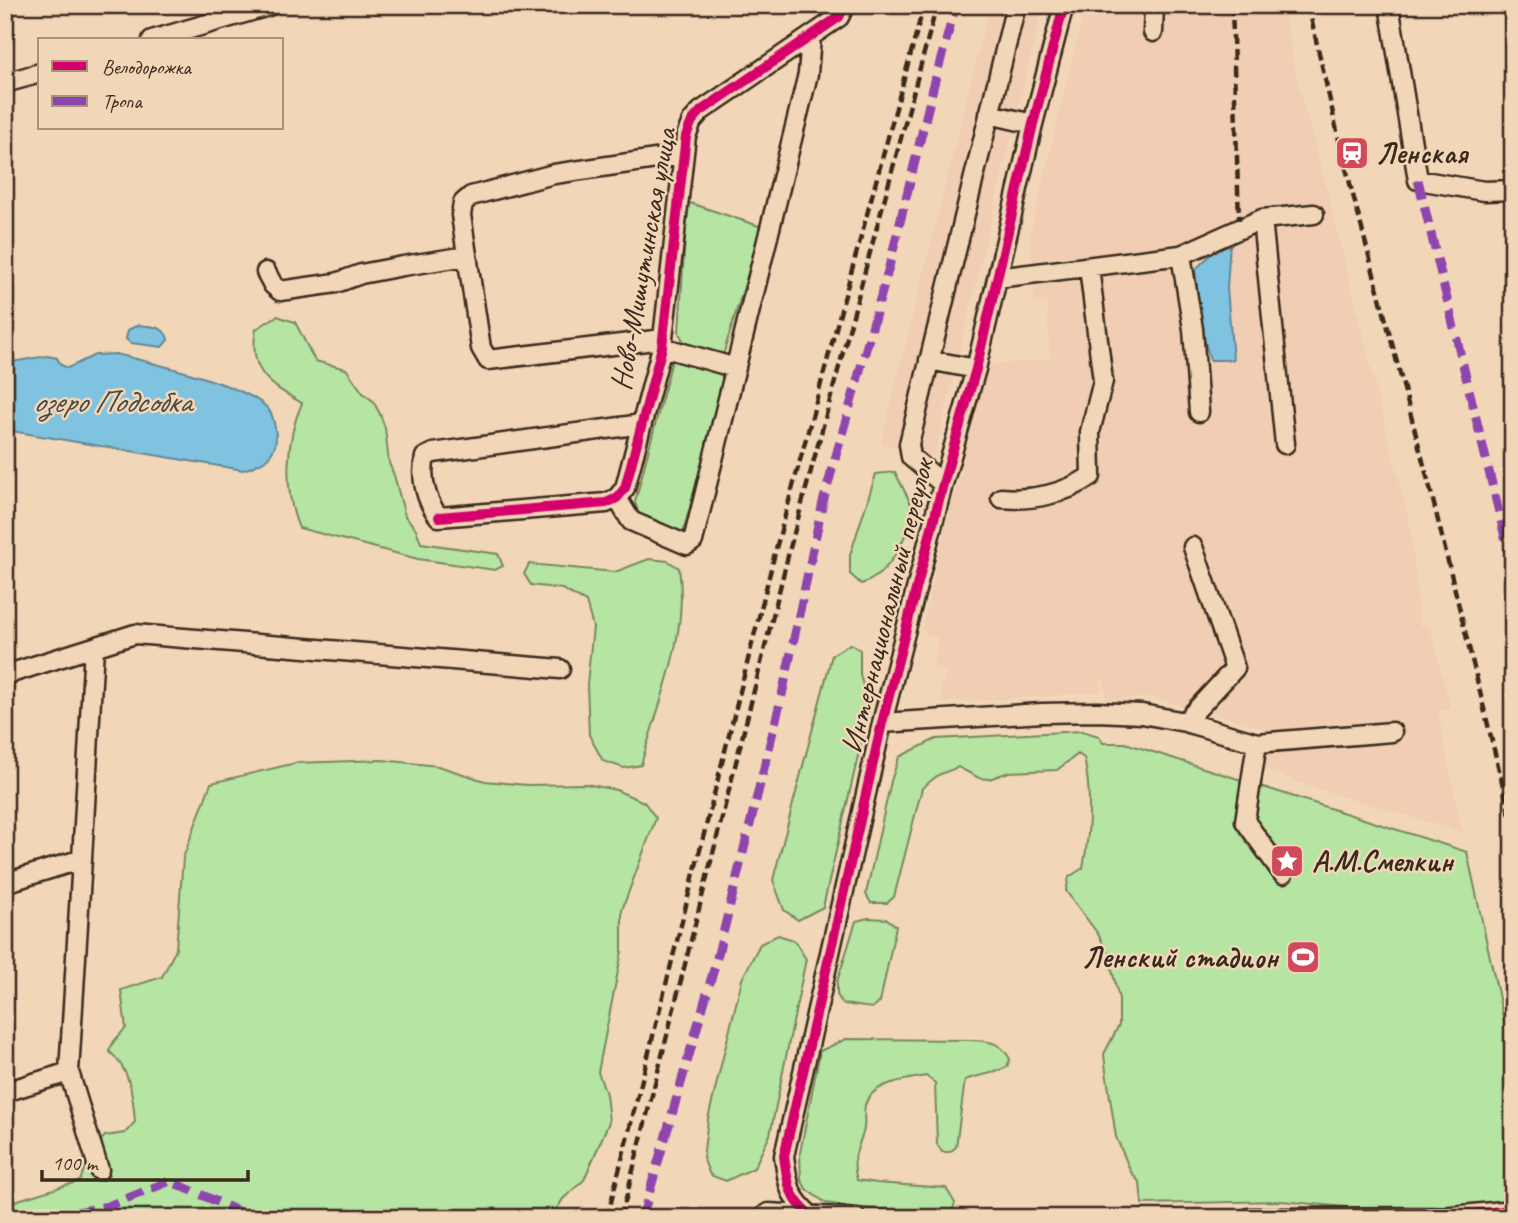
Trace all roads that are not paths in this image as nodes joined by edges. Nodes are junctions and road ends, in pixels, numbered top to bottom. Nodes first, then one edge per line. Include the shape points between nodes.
1 (272, 5) edge
2 (845, 5) edge
3 (1016, 5) edge
4 (1064, 5) edge
5 (1154, 5) edge
6 (1389, 5) edge
7 (1153, 32) dead end
8 (811, 37) junction
9 (159, 38) edge
10 (38, 74) edge
11 (5, 83) edge
12 (989, 114) junction
13 (1033, 124) junction
14 (684, 155) junction
15 (1513, 190) edge
16 (1314, 214) dead end
17 (1262, 219) junction
18 (1181, 255) junction
19 (467, 256) junction
20 (1089, 267) junction
21 (266, 272) dead end
22 (997, 278) junction
23 (662, 343) junction
24 (929, 360) junction
25 (736, 368) junction
26 (976, 369) junction
27 (1199, 412) dead end
28 (642, 424) junction
29 (1285, 443) dead end
30 (943, 484) junction
31 (617, 498) junction
32 (1001, 498) dead end
33 (1193, 547) dead end
34 (94, 647) junction
35 (560, 669) dead end
36 (5, 675) edge
37 (1185, 722) junction
38 (882, 723) junction
39 (1392, 732) dead end
40 (1257, 743) junction
41 (82, 859) junction
42 (1283, 874) dead end
43 (5, 883) edge
44 (69, 1072) junction
45 (5, 1092) edge
46 (99, 1170) dead end
47 (1513, 1210) edge
48 (765, 1215) edge
49 (810, 1215) junction
50 (1398, 1217) edge
51 (856, 1218) edge
52 (1249, 1218) edge
53 (1270, 1218) edge

1 - 9 street
2 - 8 street, Ново-Мишутинская улица via 839,17
3 - 12 street
4 - 13 street, Интернациональный переулок
5 - 7 street
6 - 15 street via 1418,180 1484,191
8 - 14 street, Ново-Мишутинская улица via 701,111 686,136
8 - 25 street via 808,74
10 - 11 street
12 - 13 street
12 - 24 street
13 - 22 street, Интернациональный переулок
14 - 19 street via 581,169 471,196 461,215
14 - 23 street, Ново-Мишутинская улица
16 - 17 street
17 - 18 street
17 - 29 street
18 - 20 street
18 - 27 street
19 - 21 street via 280,292
19 - 23 street via 481,348 488,360
20 - 22 street
20 - 32 street via 1103,381 1090,432 1091,476 1076,486 1026,501
22 - 26 street, Интернациональный переулок
23 - 25 street
23 - 28 street, Ново-Мишутинская улица
24 - 26 street
24 - 30 street via 909,444 911,457
25 - 31 street via 693,541 687,545 631,521
26 - 30 street, Интернациональный переулок
28 - 31 street, Ново-Мишутинская улица via 625,488
28 - 31 street via 433,453 425,457 423,465 429,505 439,517 606,503
30 - 38 street, Интернациональный переулок
33 - 37 street via 1235,668
34 - 35 street via 135,635
34 - 36 street
34 - 41 street
37 - 38 street via 1142,714 1083,712
37 - 40 street
38 - 49 street, Интернациональный переулок via 784,1156 788,1188
39 - 40 street
40 - 42 street via 1245,821
41 - 43 street
41 - 44 street
44 - 45 street
44 - 46 street
47 - 50 street
48 - 49 street
49 - 51 street
50 - 53 street
52 - 53 street

